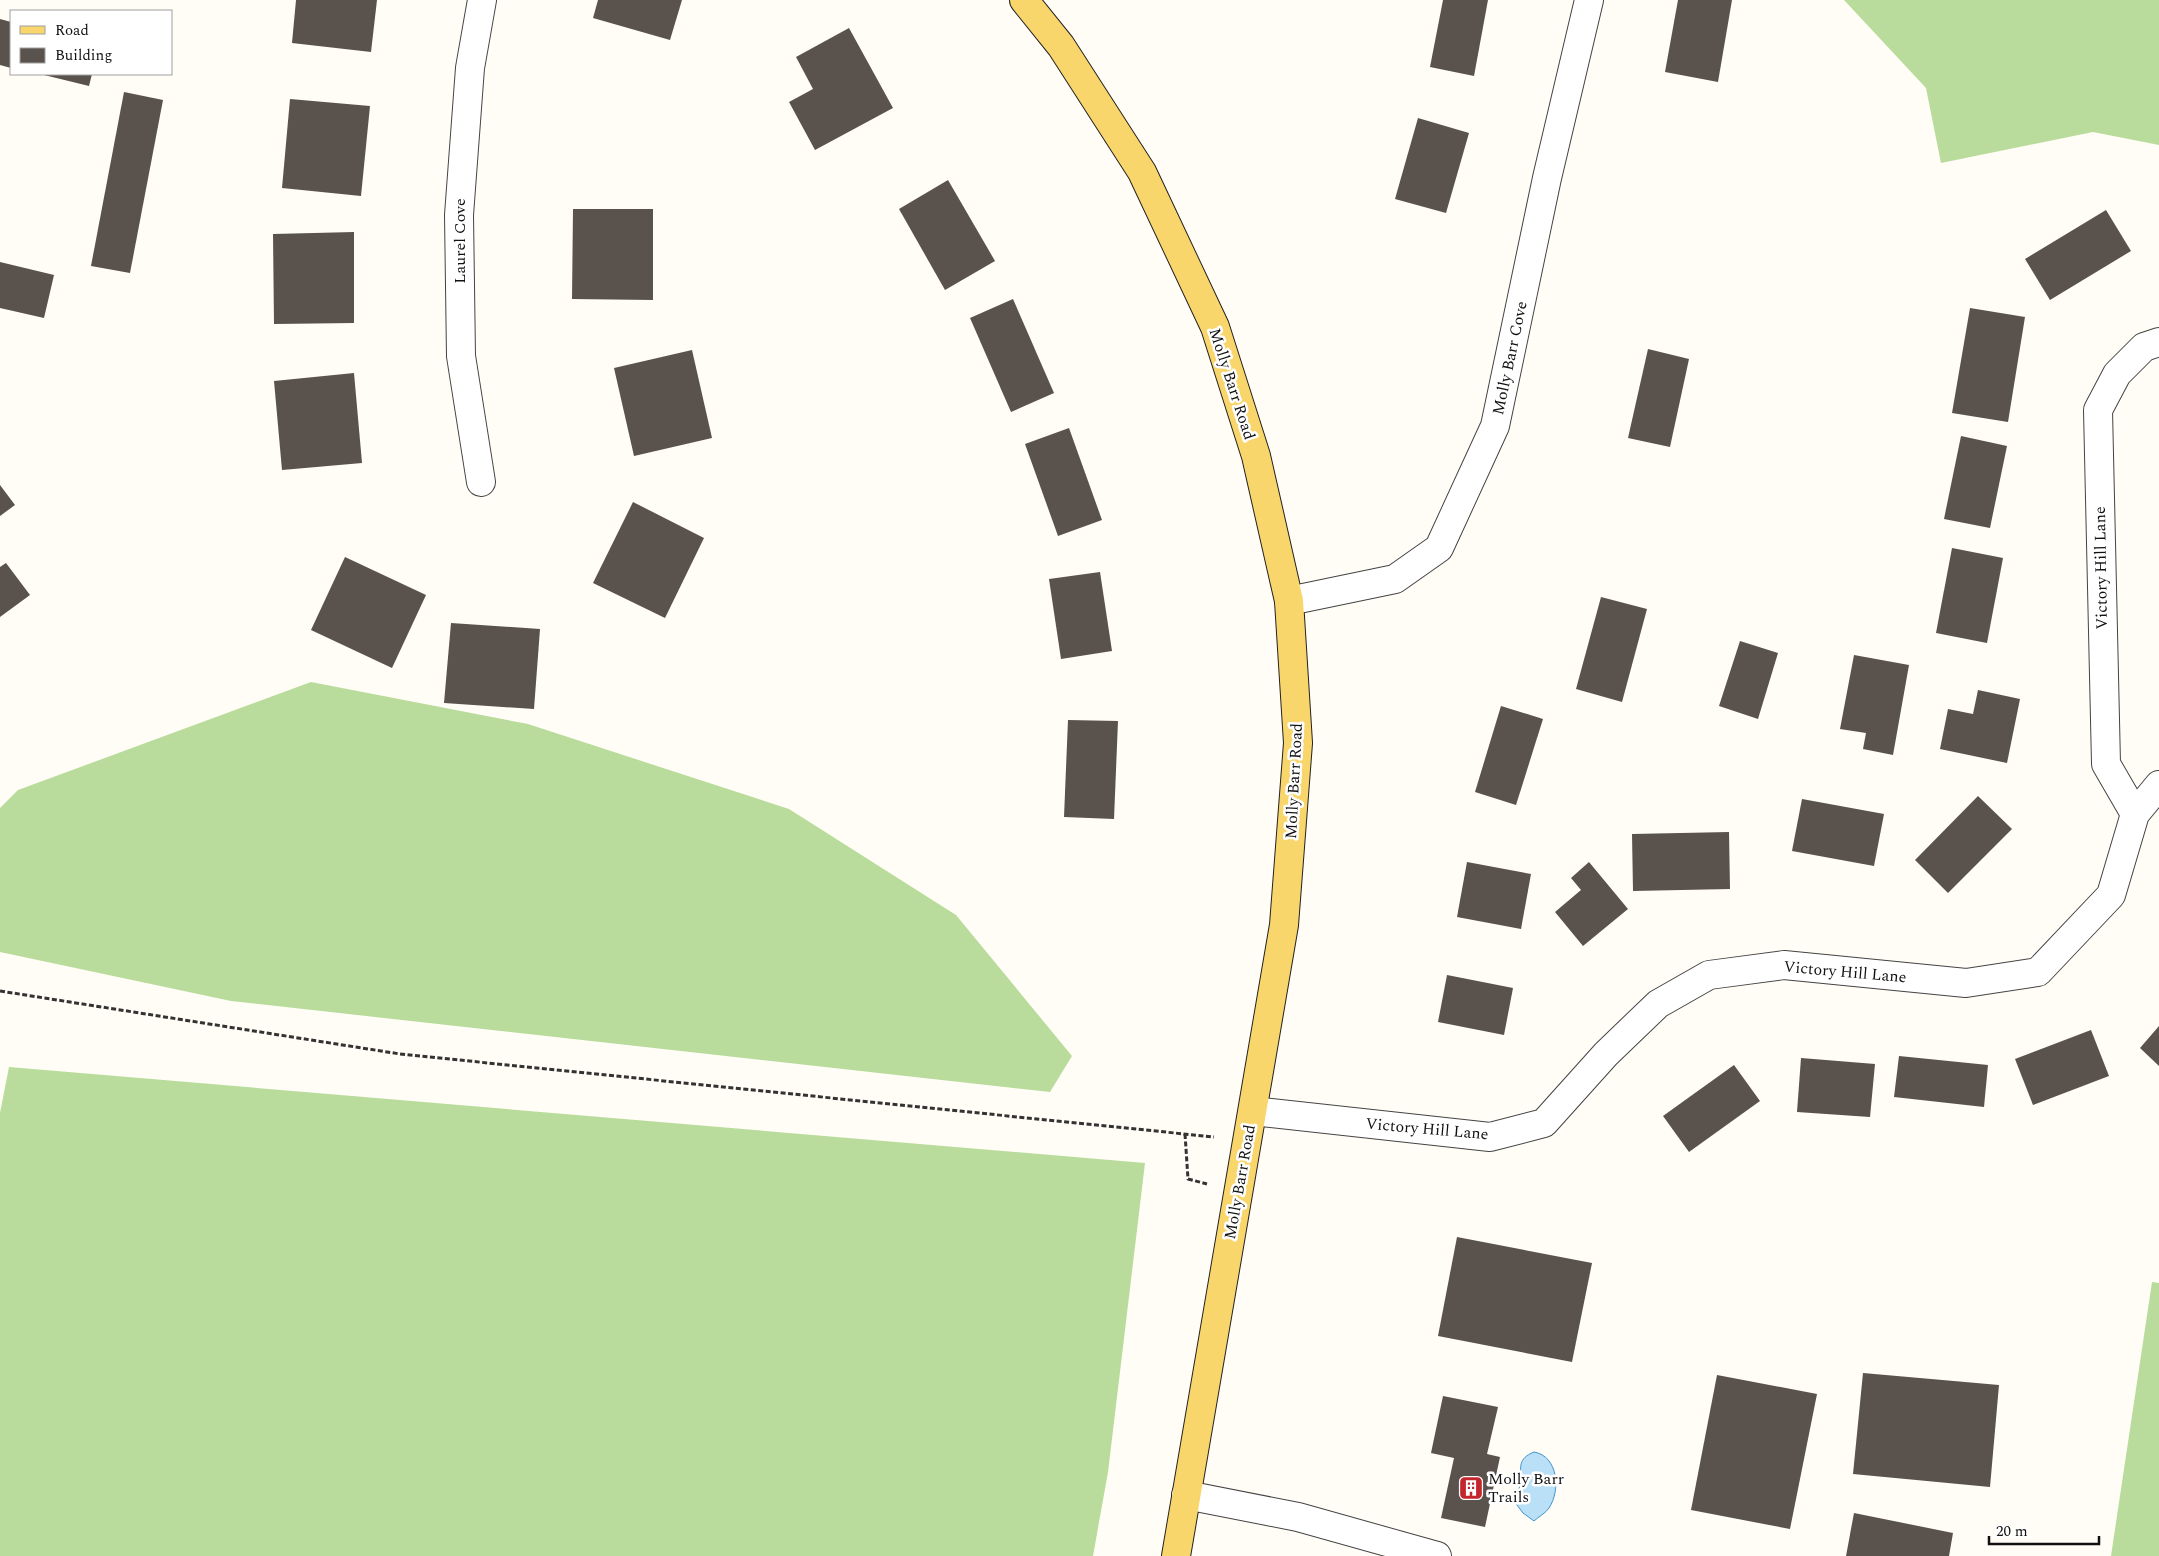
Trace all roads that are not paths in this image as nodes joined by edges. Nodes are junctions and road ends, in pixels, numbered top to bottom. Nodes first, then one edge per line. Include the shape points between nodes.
1 (482, 0) edge
2 (1024, 0) edge
3 (1589, 0) edge
4 (2159, 342) edge
5 (481, 482) dead end
6 (1289, 600) junction
7 (2159, 785) edge
8 (2135, 814) junction
9 (1252, 1111) junction
10 (1186, 1496) junction
11 (1176, 1556) edge
12 (1437, 1556) edge

1 - 5 street, Laurel Cove via 470,68 459,215 461,356
2 - 6 main road, Molly Barr Road via 1061,46 1142,172 1215,327 1256,456
3 - 6 street, Molly Barr Cove via 1495,426 1439,548 1394,579
4 - 8 street, Victory Hill Lane via 2144,347 2117,374 2098,410 2106,764
6 - 9 main road, Molly Barr Road via 1298,743 1284,925
7 - 8 street, Victory Hill Lane
8 - 9 street, Victory Hill Lane via 2111,895 2038,972 1966,982 1784,965 1709,974 1658,1004 1606,1054 1544,1123 1490,1137
9 - 10 main road, Molly Barr Road
10 - 11 main road, Molly Barr Road
10 - 12 street via 1298,1517

